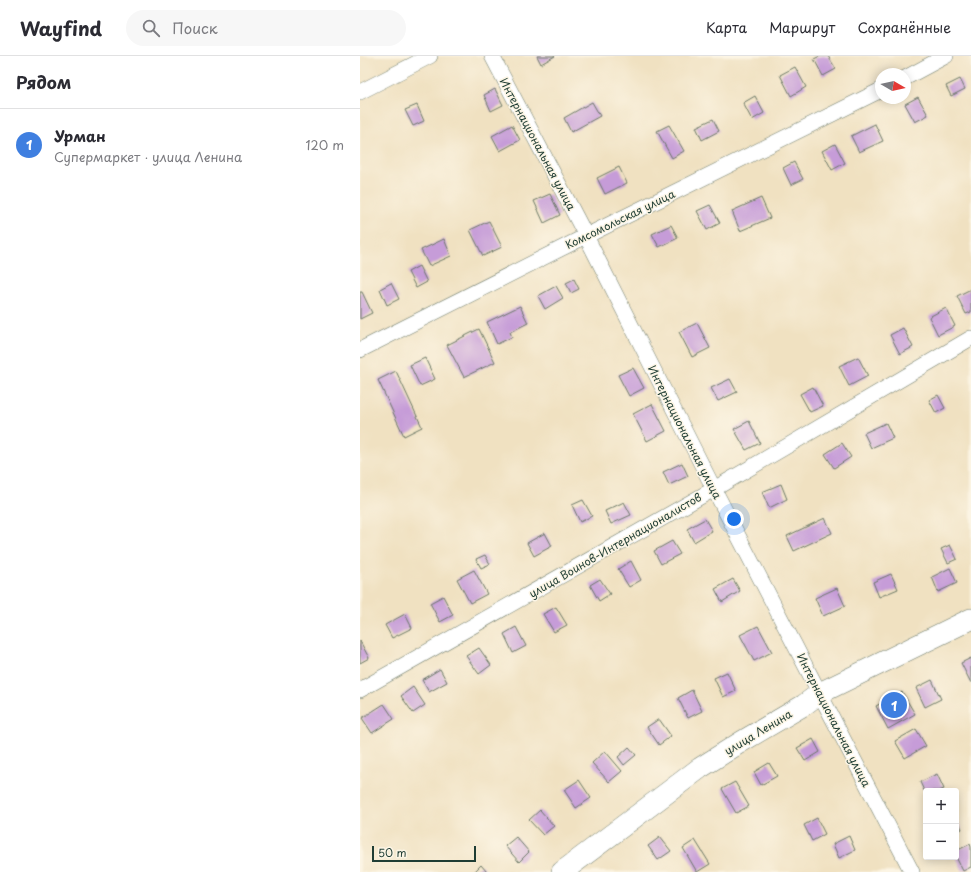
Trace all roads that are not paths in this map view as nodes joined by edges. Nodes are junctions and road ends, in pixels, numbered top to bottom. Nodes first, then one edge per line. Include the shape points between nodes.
1 (430, 56) edge
2 (492, 56) edge
3 (946, 56) edge
4 (911, 75) edge
5 (360, 92) edge
6 (875, 93) edge
7 (586, 236) junction
8 (971, 338) edge
9 (360, 350) edge
10 (714, 489) junction
11 (971, 619) edge
12 (360, 690) edge
13 (820, 693) junction
14 (562, 872) edge
15 (912, 872) edge

1 - 5 street
2 - 7 street, Интернациональная улица
3 - 4 street
6 - 7 street, Комсомольская улица
7 - 9 street, Комсомольская улица
7 - 10 street, Интернациональная улица
8 - 10 street, улица Воинов-Интернационалистов
10 - 12 street, улица Воинов-Интернационалистов
10 - 13 street, Интернациональная улица
11 - 13 main road, улица Ленина
13 - 14 main road, улица Ленина via 700,768
13 - 15 street, Интернациональная улица

